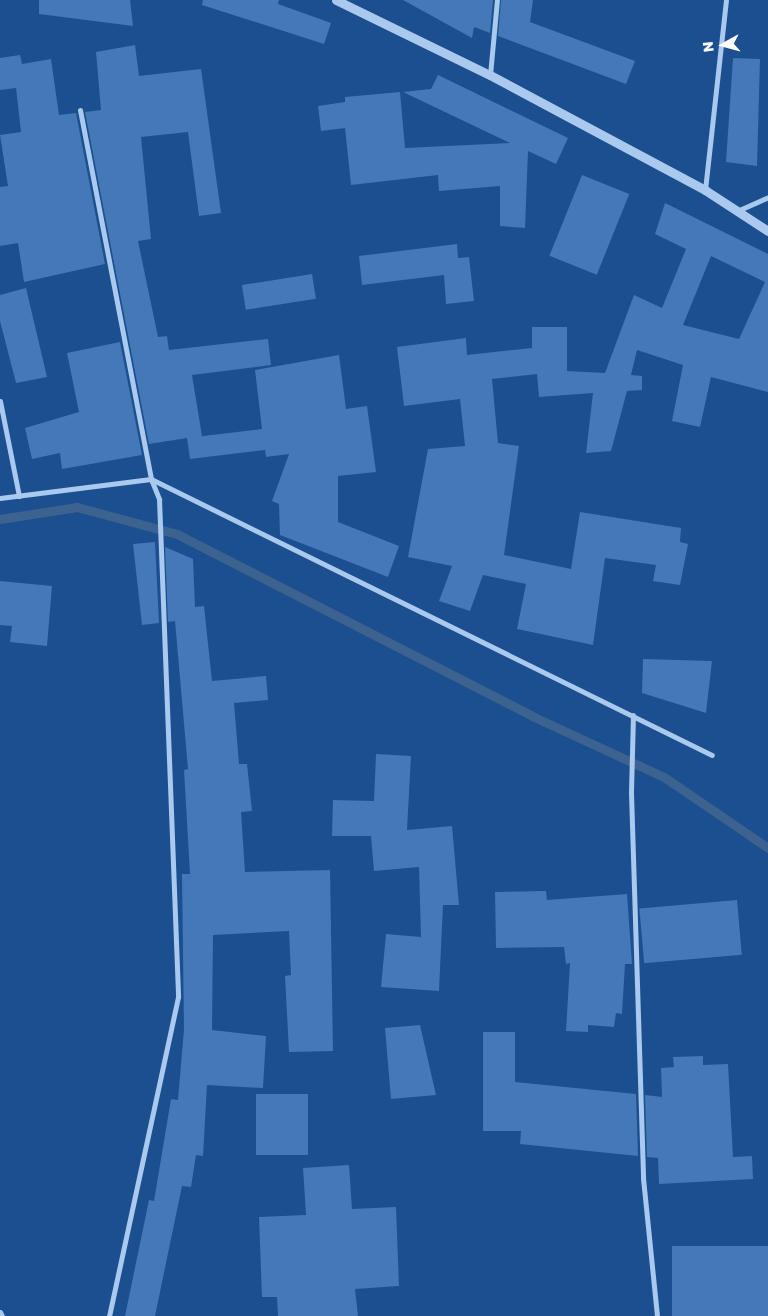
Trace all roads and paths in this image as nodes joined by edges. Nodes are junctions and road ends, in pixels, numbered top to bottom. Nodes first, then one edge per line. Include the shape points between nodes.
1 (336, 0) edge
2 (497, 0) edge
3 (726, 0) edge
4 (490, 75) junction
5 (80, 110) dead end
6 (705, 190) junction
7 (768, 197) edge
8 (734, 213) junction
9 (768, 231) edge
10 (0, 401) edge
11 (151, 479) junction
12 (19, 496) junction
13 (0, 498) edge
14 (633, 715) junction
15 (712, 755) dead end
16 (0, 1312) edge
17 (2, 1316) edge
18 (109, 1316) edge
19 (657, 1316) edge

1 - 4 street
2 - 4 street
3 - 6 street
4 - 6 street
5 - 11 street
6 - 8 street
7 - 8 street
8 - 9 street
10 - 12 street
11 - 12 street
11 - 14 street
11 - 18 street via 159,499 178,997
12 - 13 street
14 - 15 street
14 - 19 street via 630,792 643,1178
16 - 17 street

